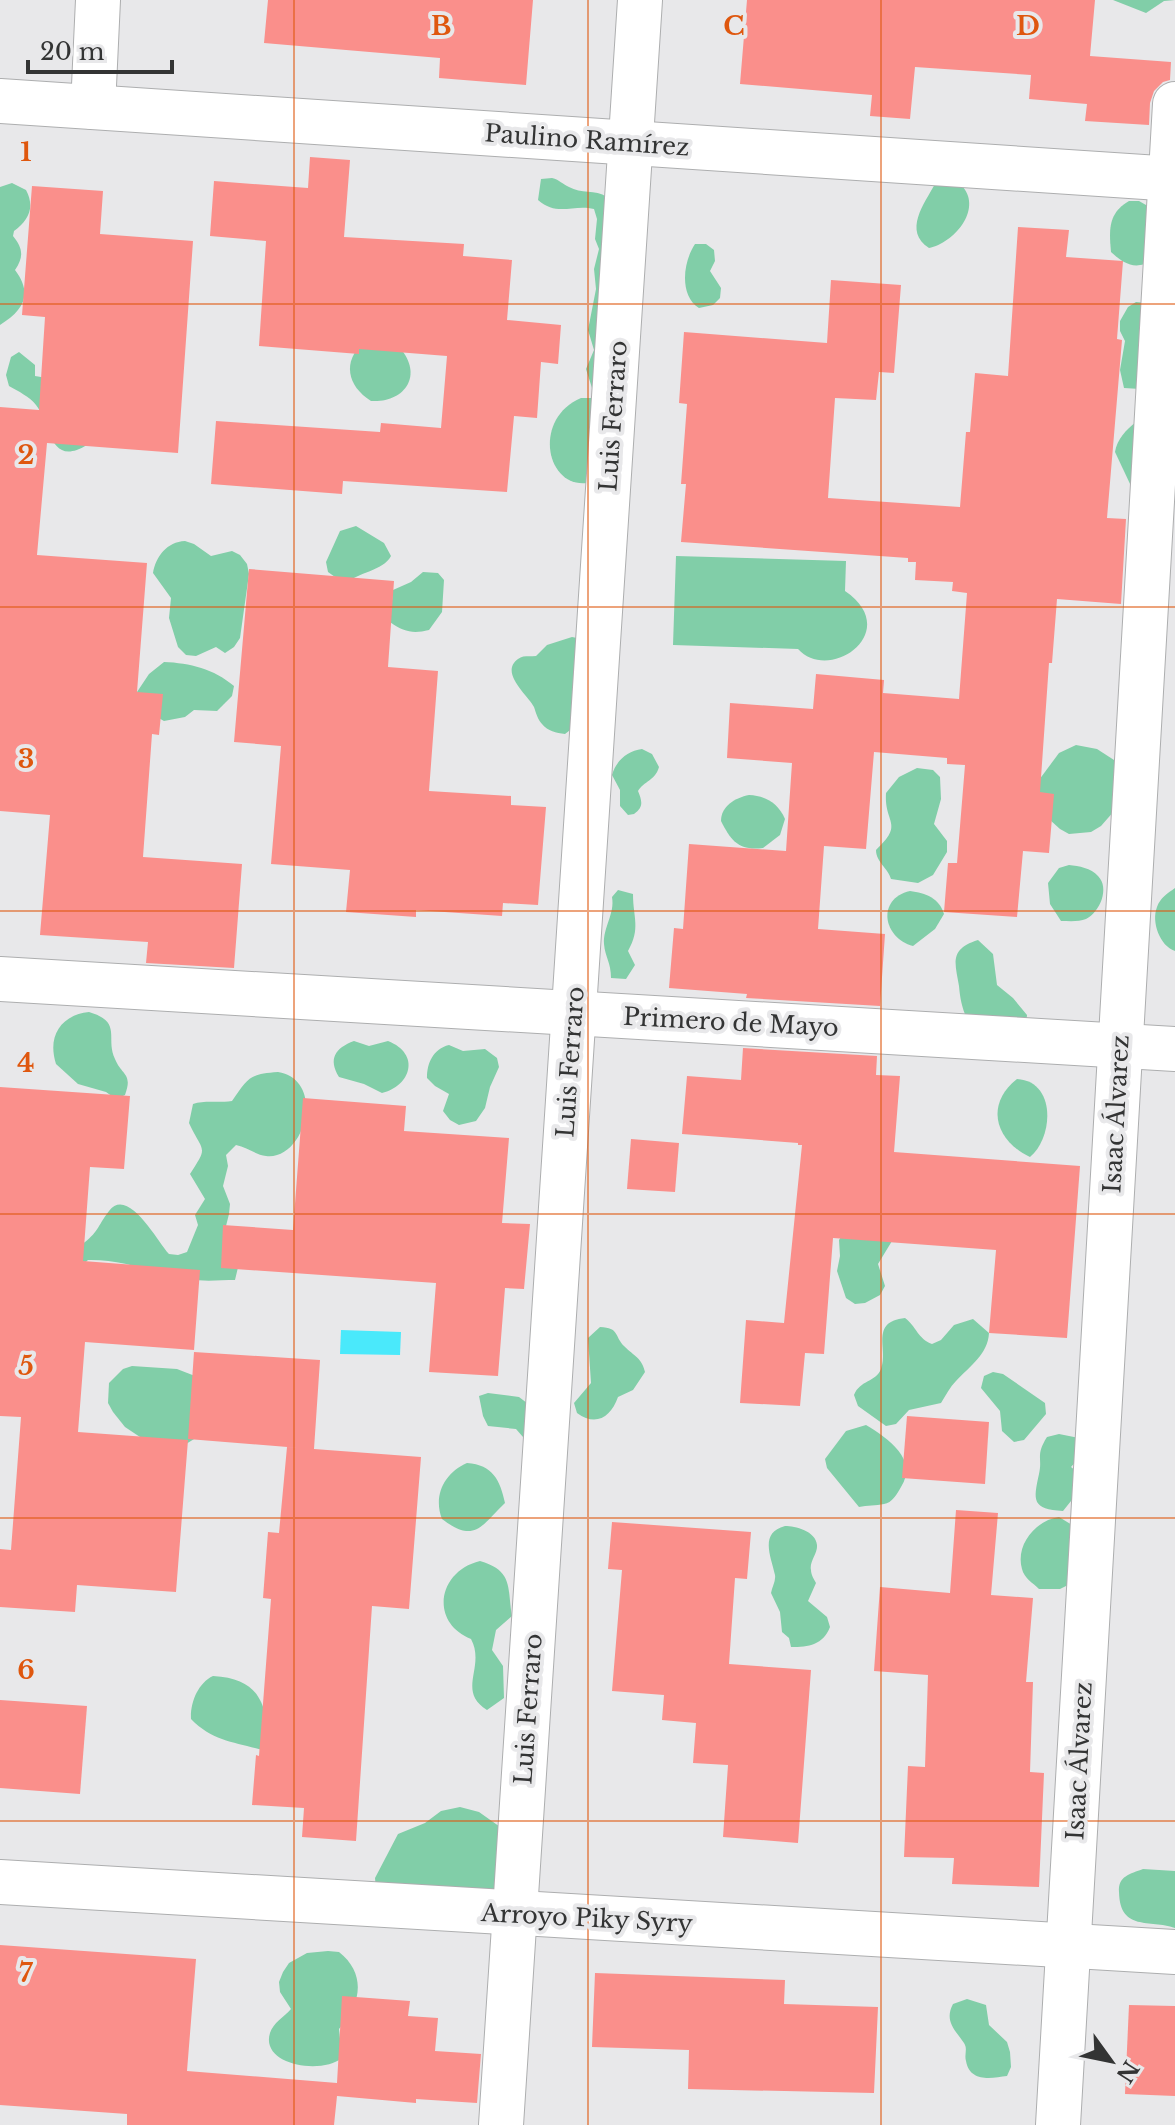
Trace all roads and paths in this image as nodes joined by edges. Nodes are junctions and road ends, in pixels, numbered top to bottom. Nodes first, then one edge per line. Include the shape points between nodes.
1 (98, 0) edge
2 (640, 0) edge
3 (0, 101) edge
4 (1175, 104) edge
5 (93, 107) junction
6 (631, 143) junction
7 (1173, 179) edge
8 (0, 979) edge
9 (574, 1013) junction
10 (1120, 1046) junction
11 (1175, 1049) edge
12 (0, 1882) edge
13 (515, 1913) junction
14 (1068, 1946) junction
15 (1175, 1952) edge
16 (501, 2125) edge
17 (1058, 2125) edge

1 - 5 street
2 - 6 street, Luis Ferraro
3 - 5 street, Paulino Ramírez
4 - 7 street, Isaac Álvarez
5 - 6 street, Paulino Ramírez
6 - 7 street, Paulino Ramírez
6 - 9 street, Luis Ferraro
7 - 10 street, Isaac Álvarez
8 - 9 street, Primero de Mayo
9 - 10 street, Primero de Mayo
9 - 13 street, Luis Ferraro
10 - 11 street, Primero de Mayo
10 - 14 street, Isaac Álvarez
12 - 13 street, Arroyo Piky Syry
13 - 14 street, Arroyo Piky Syry
13 - 16 street, Luis Ferraro
14 - 15 street, Arroyo Piky Syry
14 - 17 street, Isaac Álvarez

